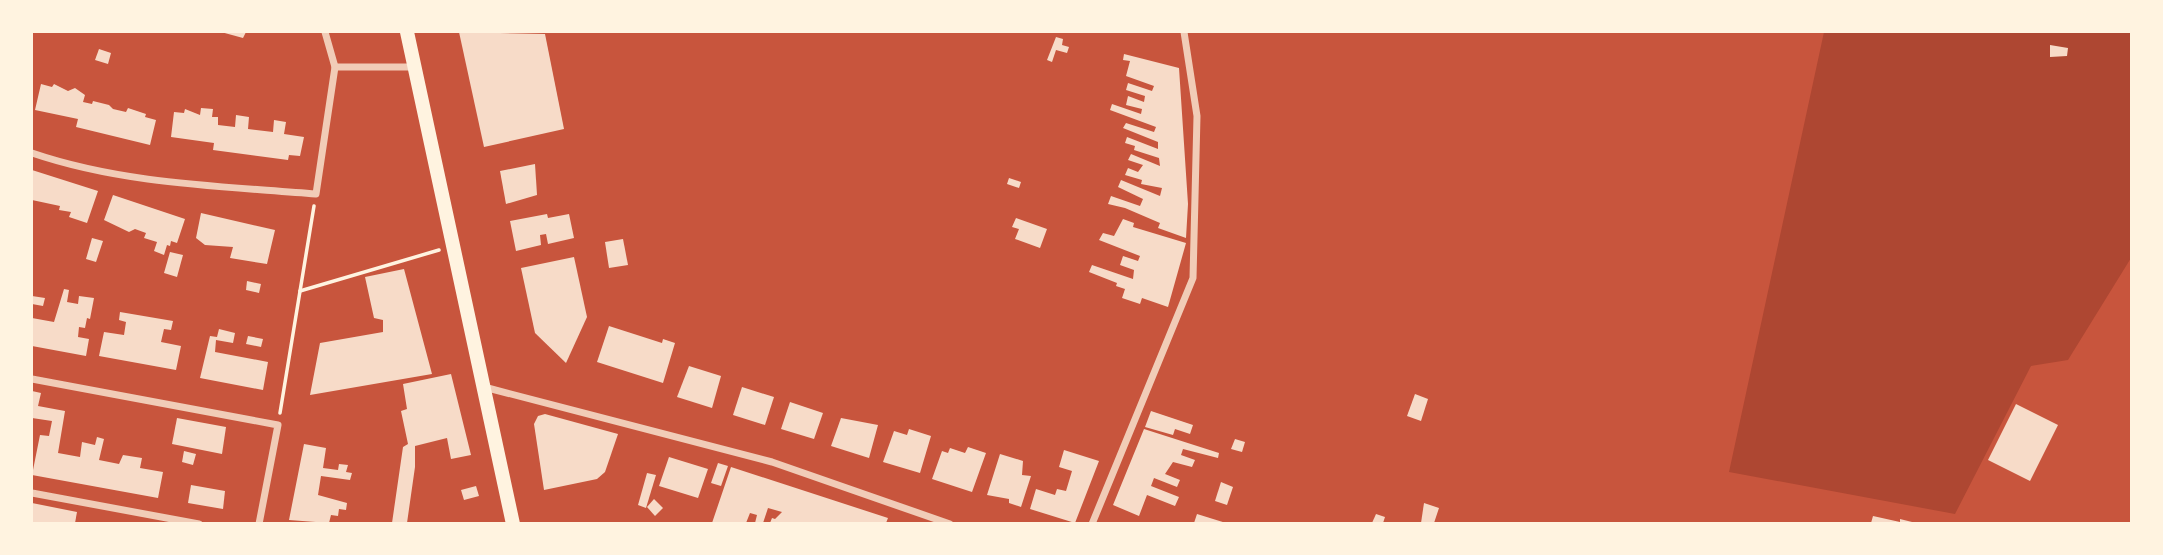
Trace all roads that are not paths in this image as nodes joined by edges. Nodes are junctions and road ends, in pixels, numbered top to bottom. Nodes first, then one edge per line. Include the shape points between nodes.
1 (326, 32) edge
2 (407, 32) edge
3 (1184, 32) edge
4 (335, 67) junction
5 (414, 67) junction
6 (32, 153) edge
7 (32, 379) edge
8 (483, 387) junction
9 (32, 493) edge
10 (199, 523) edge
11 (259, 523) edge
12 (513, 523) edge
13 (950, 523) edge
14 (1092, 523) edge

1 - 4 street
2 - 5 main road
3 - 14 street via 1197,117 1193,278
4 - 5 street
4 - 6 street via 316,194 142,180 97,173
5 - 8 main road
7 - 11 street via 278,425
8 - 12 main road
8 - 13 street via 772,462
9 - 10 street

